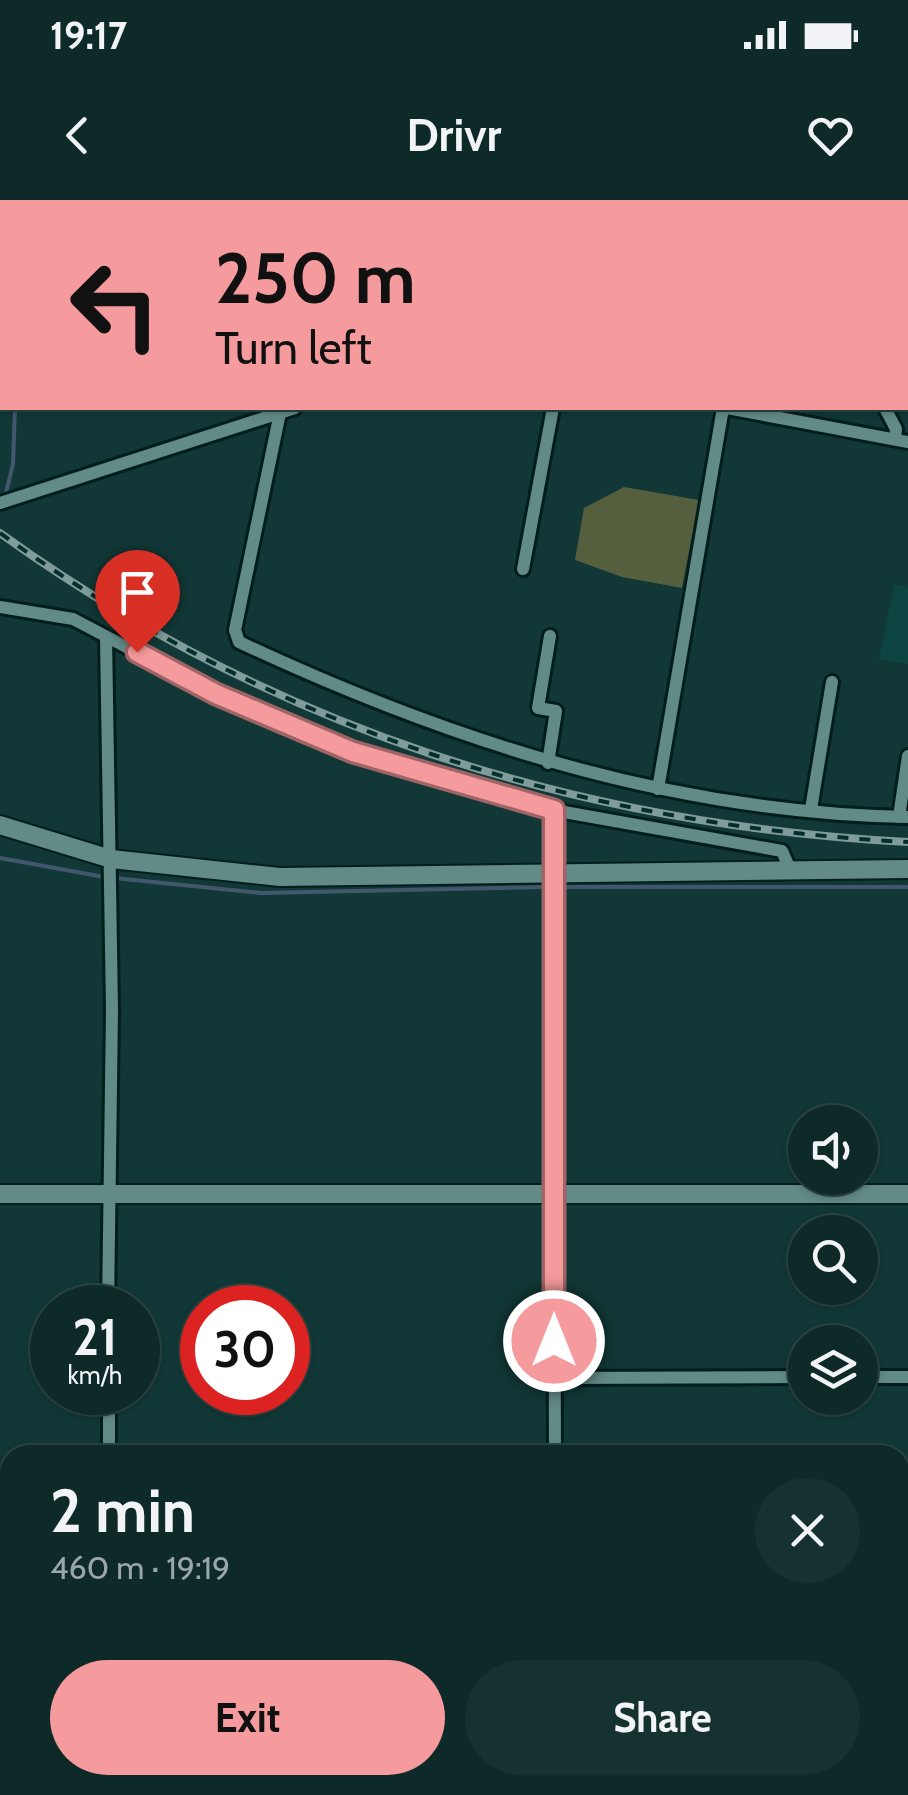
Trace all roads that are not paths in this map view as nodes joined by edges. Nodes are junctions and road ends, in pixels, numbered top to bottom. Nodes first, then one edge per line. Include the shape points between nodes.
1 (281, 410) edge
2 (553, 410) edge
3 (728, 410) edge
4 (741, 410) edge
5 (886, 410) edge
6 (902, 434) edge
7 (0, 503) edge
8 (523, 569) dead end
9 (0, 608) edge
10 (550, 636) dead end
11 (106, 637) junction
12 (832, 682) dead end
13 (908, 756) edge
14 (548, 763) junction
15 (658, 789) junction
16 (554, 810) junction
17 (812, 810) junction
18 (904, 817) edge
19 (0, 825) edge
20 (111, 863) junction
21 (788, 867) junction
22 (908, 868) edge
23 (553, 880) junction
24 (553, 1193) junction
25 (0, 1194) edge
26 (107, 1194) junction
27 (908, 1194) edge
28 (108, 1285) edge
29 (788, 1377) edge
30 (878, 1377) edge
31 (908, 1377) edge
32 (554, 1378) junction
33 (108, 1415) edge
34 (109, 1445) edge
35 (555, 1445) edge

1 - 7 street
1 - 14 street via 235,630 239,642 409,716
2 - 8 street
3 - 15 street
4 - 6 street
5 - 6 street
9 - 11 street via 73,619
10 - 14 street via 538,708 556,711
11 - 16 street via 216,694 353,752
11 - 20 street
12 - 17 street
13 - 18 street
14 - 15 street
15 - 17 street
16 - 21 street via 782,851
16 - 23 street
17 - 18 street
19 - 20 street
20 - 23 street via 280,876
20 - 26 street
21 - 22 street
21 - 23 street
23 - 24 street
24 - 26 street
24 - 27 street
24 - 32 street
25 - 26 street
26 - 28 street
29 - 32 street
30 - 31 street
32 - 35 street
33 - 34 street

